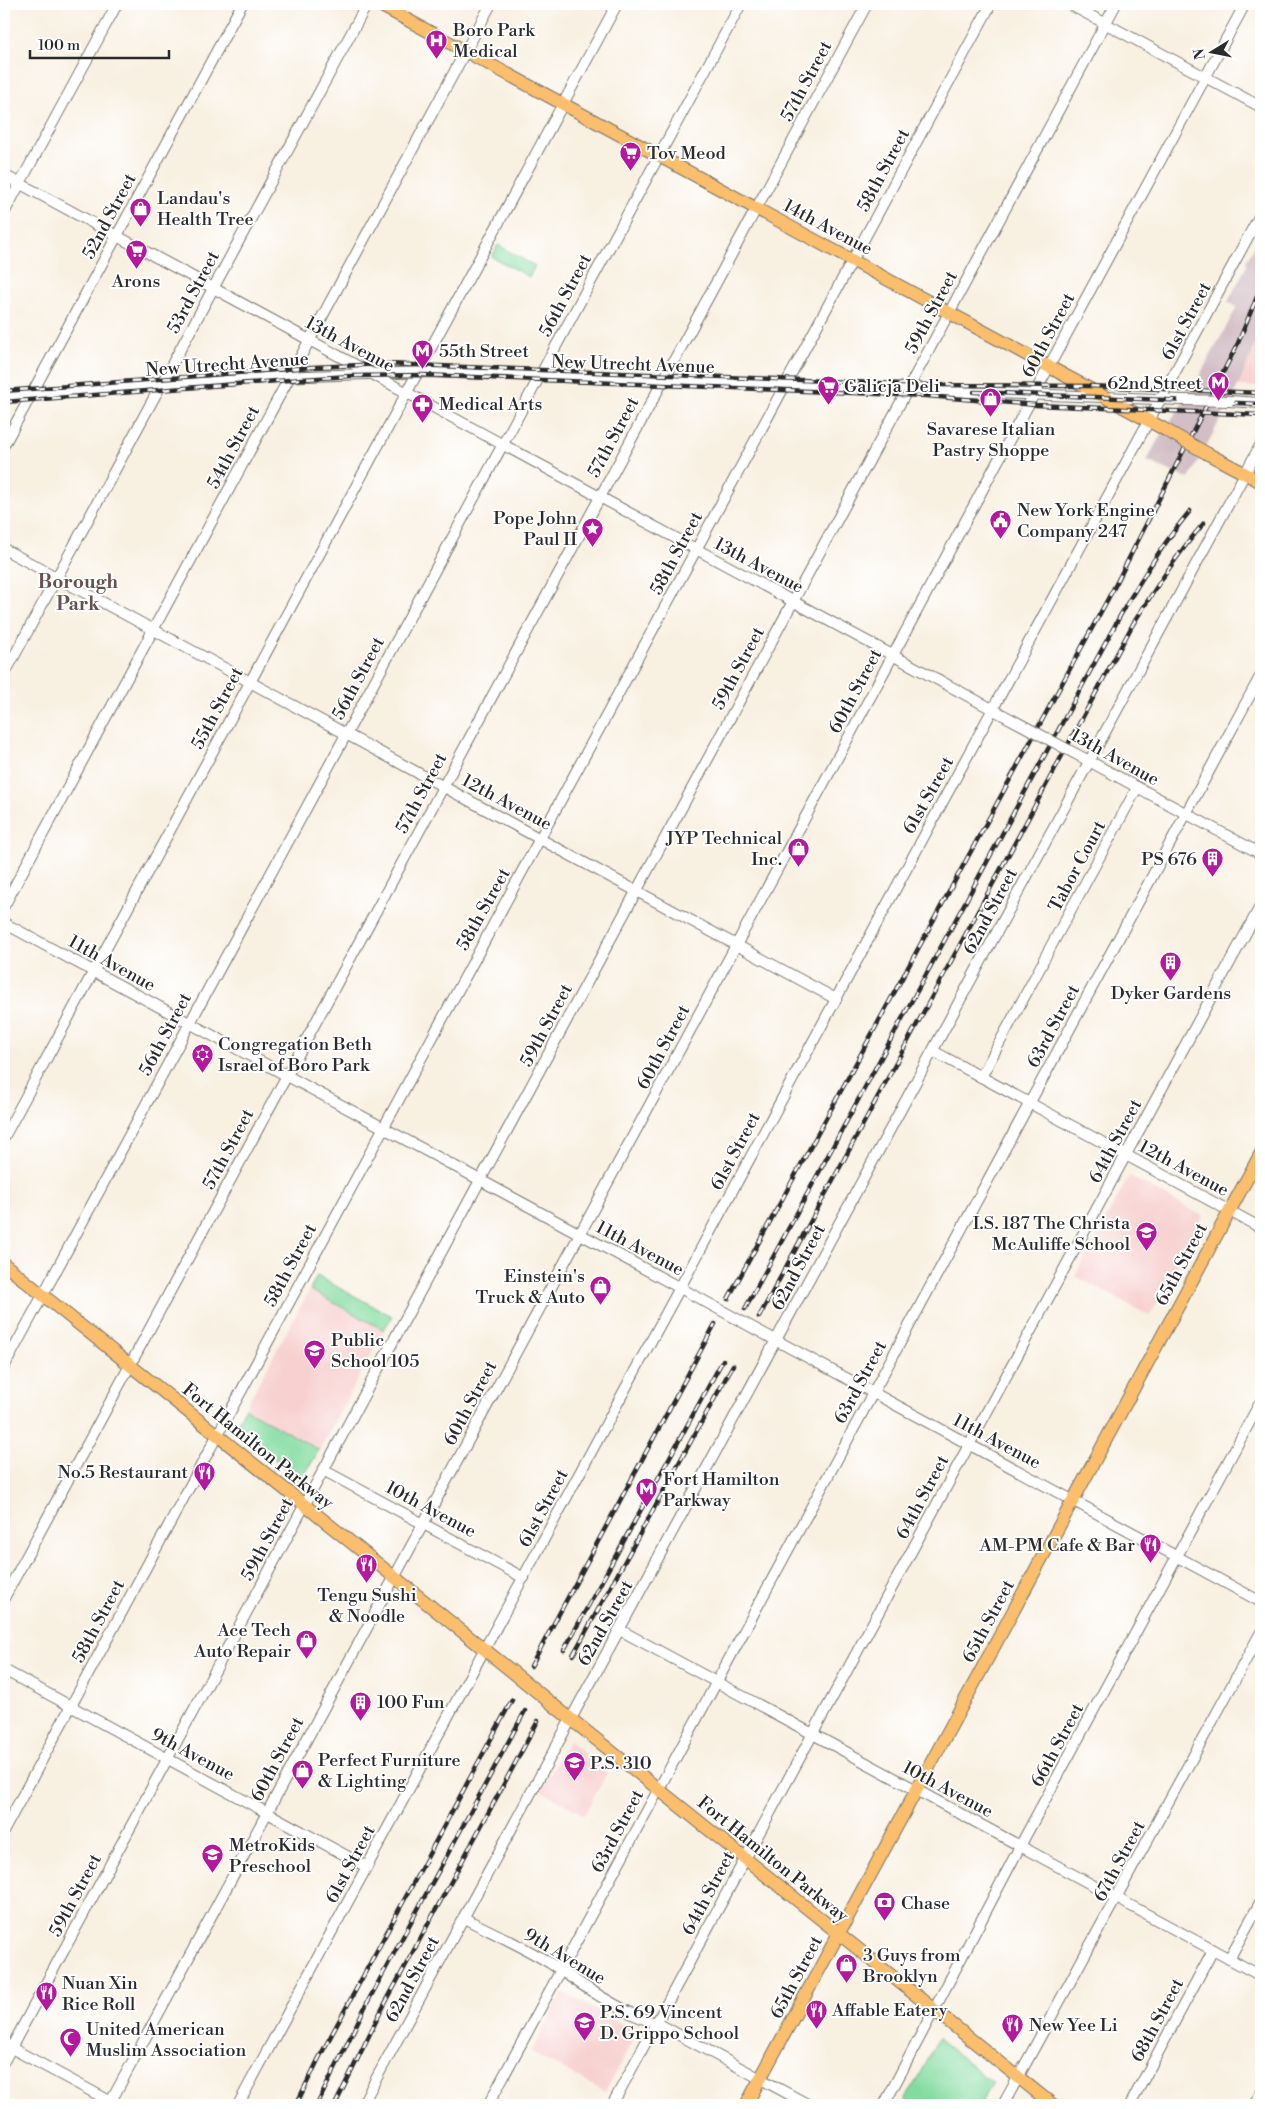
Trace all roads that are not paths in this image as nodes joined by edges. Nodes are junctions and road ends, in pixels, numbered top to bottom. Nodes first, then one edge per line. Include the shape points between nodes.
1 (117, 4) edge
2 (242, 4) edge
3 (367, 4) edge
4 (378, 4) edge
5 (491, 4) edge
6 (617, 4) edge
7 (742, 4) edge
8 (867, 4) edge
9 (991, 4) edge
10 (1070, 4) edge
11 (1116, 4) edge
12 (1245, 4) edge
13 (1106, 23) junction
14 (466, 51) junction
15 (1206, 77) junction
16 (563, 104) junction
17 (1261, 107) edge
18 (659, 156) junction
19 (4, 175) edge
20 (19, 184) junction
21 (756, 208) junction
22 (4, 212) edge
23 (1261, 213) edge
24 (116, 236) junction
25 (852, 260) junction
26 (213, 288) junction
27 (949, 312) junction
28 (309, 341) junction
29 (1050, 366) junction
30 (417, 372) junction
31 (369, 373) junction
32 (290, 376) junction
33 (540, 376) junction
34 (662, 381) junction
35 (161, 384) junction
36 (785, 386) junction
37 (907, 390) junction
38 (406, 393) junction
39 (1035, 394) junction
40 (31, 395) junction
41 (1105, 396) junction
42 (4, 397) edge
43 (1162, 399) junction
44 (1261, 403) edge
45 (1150, 421) junction
46 (1261, 444) edge
47 (4, 445) edge
48 (503, 445) junction
49 (1246, 473) junction
50 (1261, 482) edge
51 (599, 497) junction
52 (4, 549) edge
53 (696, 549) junction
54 (57, 578) junction
55 (793, 601) junction
56 (153, 630) junction
57 (893, 655) junction
58 (1261, 674) edge
59 (4, 675) edge
60 (250, 682) junction
61 (993, 709) junction
62 (346, 734) junction
63 (1090, 762) junction
64 (443, 786) junction
65 (1137, 788) junction
66 (1186, 814) junction
67 (540, 838) junction
68 (1261, 854) edge
69 (636, 891) junction
70 (1261, 905) edge
71 (4, 906) edge
72 (4, 922) edge
73 (736, 945) junction
74 (93, 971) junction
75 (836, 998) junction
76 (189, 1024) junction
77 (933, 1050) junction
78 (286, 1075) junction
79 (982, 1077) junction
80 (1029, 1103) junction
81 (382, 1128) junction
82 (4, 1137) edge
83 (1261, 1153) edge
84 (1126, 1155) junction
85 (480, 1180) junction
86 (1230, 1211) junction
87 (1261, 1228) edge
88 (580, 1234) junction
89 (4, 1264) edge
90 (680, 1288) junction
91 (42, 1296) junction
92 (776, 1340) junction
93 (130, 1365) junction
94 (4, 1368) edge
95 (873, 1392) junction
96 (1261, 1401) edge
97 (217, 1436) junction
98 (969, 1444) junction
99 (323, 1470) junction
100 (1073, 1501) junction
101 (304, 1505) junction
102 (424, 1523) junction
103 (1177, 1557) junction
104 (394, 1577) junction
105 (524, 1578) junction
106 (4, 1598) edge
107 (1261, 1602) edge
108 (620, 1630) junction
109 (1261, 1632) edge
110 (485, 1650) junction
111 (4, 1670) edge
112 (716, 1682) junction
113 (71, 1706) junction
114 (571, 1719) junction
115 (813, 1734) junction
116 (167, 1759) junction
117 (658, 1789) junction
118 (917, 1790) junction
119 (267, 1813) junction
120 (4, 1830) edge
121 (1020, 1846) junction
122 (745, 1859) junction
123 (367, 1867) junction
124 (1117, 1898) junction
125 (1261, 1901) edge
126 (464, 1918) junction
127 (839, 1934) junction
128 (1214, 1950) junction
129 (1229, 1959) junction
130 (560, 1971) junction
131 (1261, 1976) edge
132 (934, 2010) junction
133 (657, 2023) junction
134 (7, 2046) edge
135 (4, 2061) edge
136 (1018, 2078) junction
137 (761, 2079) junction
138 (1261, 2092) edge
139 (112, 2104) edge
140 (238, 2105) edge
141 (362, 2105) edge
142 (488, 2105) edge
143 (612, 2105) edge
144 (746, 2105) edge
145 (809, 2105) edge
146 (884, 2105) edge
147 (1003, 2105) edge
148 (1053, 2105) edge
149 (1130, 2105) edge
150 (1254, 2105) edge

1 - 20 street
2 - 24 street, 52nd Street
3 - 26 street, 53rd Street
4 - 14 main road, 14th Avenue
5 - 14 street, 54th Street
6 - 16 street, 55th Street
7 - 18 street, 56th Street
8 - 21 street, 57th Street
9 - 25 street, 58th Street
10 - 13 street
11 - 13 street, 59th Street
12 - 15 street, 60th Street
13 - 15 street
13 - 27 street, 59th Street
14 - 16 main road, 14th Avenue
14 - 28 street, 54th Street
15 - 17 street
15 - 29 street, 60th Street
16 - 18 main road, 14th Avenue
16 - 30 street, 55th Street
18 - 21 main road, 14th Avenue
18 - 33 street, 56th Street
19 - 20 street, 13th Avenue
20 - 22 street
20 - 24 street, 13th Avenue
21 - 25 main road, 14th Avenue
21 - 34 street, 57th Street
23 - 43 street, 61st Street
24 - 26 street, 13th Avenue
24 - 40 street, 52nd Street
25 - 27 main road, 14th Avenue
25 - 36 street, 58th Street
26 - 28 street, 13th Avenue
26 - 35 street, 53rd Street
27 - 29 main road, 14th Avenue
27 - 37 street, 59th Street
28 - 31 street, 13th Avenue
28 - 32 street, 54th Street
29 - 39 street, 60th Street
29 - 41 main road, 14th Avenue
30 - 31 street, New Utrecht Avenue
30 - 33 street, New Utrecht Avenue
30 - 38 street, 55th Street
31 - 32 street, New Utrecht Avenue
31 - 38 street, 13th Avenue
32 - 35 street, New Utrecht Avenue
32 - 56 street, 54th Street
33 - 34 street, New Utrecht Avenue
33 - 48 street, 56th Street
34 - 36 street, New Utrecht Avenue
34 - 51 street, 57th Street
35 - 40 street, New Utrecht Avenue
35 - 54 street, 53rd Street
36 - 37 street, New Utrecht Avenue
36 - 53 street, 58th Street
37 - 39 street, New Utrecht Avenue
37 - 55 street, 59th Street
38 - 48 street, 13th Avenue
38 - 60 street, 55th Street
39 - 41 street, New Utrecht Avenue
39 - 57 street, 60th Street
40 - 42 street, New Utrecht Avenue
40 - 47 street, 52nd Street
41 - 43 street, New Utrecht Avenue
41 - 45 main road, 14th Avenue
43 - 44 street, New Utrecht Avenue, bridge
43 - 45 street, 61st Street
45 - 49 main road, 14th Avenue, bridge
45 - 61 street, 61st Street
46 - 49 street, 62nd Street
48 - 51 street, 13th Avenue
48 - 62 street, 56th Street
49 - 50 main road, 14th Avenue
49 - 63 street, 62nd Street
51 - 53 street, 13th Avenue
51 - 64 street, 57th Street
52 - 54 street, 12th Avenue
53 - 55 street, 13th Avenue
53 - 67 street, 58th Street
54 - 56 street, 12th Avenue
54 - 59 street, 53rd Street
55 - 57 street, 13th Avenue
55 - 69 street, 59th Street
56 - 60 street, 12th Avenue
56 - 71 street, 54th Street
57 - 61 street, 13th Avenue
57 - 73 street, 60th Street
58 - 66 street, 63rd Street
60 - 62 street, 12th Avenue
60 - 74 street, 55th Street
61 - 63 street, 13th Avenue, bridge
61 - 75 street, 61st Street
62 - 64 street, 12th Avenue
62 - 76 street, 56th Street
63 - 65 street, 13th Avenue
63 - 77 street, 62nd Street
64 - 67 street, 12th Avenue
64 - 78 street, 57th Street
65 - 66 street, 13th Avenue
65 - 79 street, Tabor Court
66 - 68 street, 13th Avenue
66 - 80 street, 63rd Street
67 - 69 street, 12th Avenue
67 - 81 street, 58th Street
69 - 73 street, 12th Avenue
69 - 85 street, 59th Street
70 - 84 street, 64th Street
72 - 74 street, 11th Avenue
73 - 75 street, 12th Avenue
73 - 88 street, 60th Street
74 - 76 street, 11th Avenue
74 - 82 street, 55th Street
75 - 90 street, 61st Street
76 - 78 street, 11th Avenue
76 - 91 street, 56th Street
77 - 79 street, 12th Avenue
77 - 92 street, 62nd Street
78 - 81 street, 11th Avenue
78 - 93 street, 57th Street
79 - 80 street, 12th Avenue
80 - 84 street, 12th Avenue
80 - 95 street, 63rd Street
81 - 85 street, 11th Avenue
81 - 97 street, 58th Street
83 - 86 main road, 65th Street
84 - 86 street, 12th Avenue
84 - 98 street, 64th Street
85 - 88 street, 11th Avenue
85 - 99 street, 59th Street
86 - 87 street, 12th Avenue
86 - 100 main road, 65th Street
88 - 90 street, 11th Avenue
88 - 102 street, 60th Street
89 - 91 main road, Fort Hamilton Parkway
90 - 92 street, 11th Avenue, bridge
90 - 105 street, 61st Street
91 - 93 main road, Fort Hamilton Parkway
91 - 94 street, 56th Street
92 - 95 street, 11th Avenue
92 - 108 street, 62nd Street
93 - 97 main road, Fort Hamilton Parkway
93 - 106 street, 57th Street
95 - 98 street, 11th Avenue
95 - 112 street, 63rd Street
96 - 103 street, 66th Street
97 - 101 main road, Fort Hamilton Parkway
97 - 113 street, 58th Street
98 - 100 street, 11th Avenue
98 - 115 street, 64th Street
99 - 101 street, 59th Street
99 - 102 street, 10th Avenue
100 - 103 street, 11th Avenue
100 - 118 main road, 65th Street
101 - 104 main road, Fort Hamilton Parkway
101 - 116 street, 59th Street
102 - 104 street, 60th Street
102 - 105 street, 10th Avenue
103 - 107 street, 11th Avenue
103 - 121 street, 66th Street
104 - 110 main road, Fort Hamilton Parkway
104 - 119 street, 60th Street
105 - 110 street, 61st Street
108 - 112 street, 10th Avenue
108 - 114 street, 62nd Street
109 - 124 street, 67th Street
110 - 114 main road, Fort Hamilton Parkway, bridge
110 - 123 street, 61st Street
111 - 113 street, 9th Avenue
112 - 115 street, 10th Avenue
112 - 117 street, 63rd Street
113 - 116 street, 9th Avenue
113 - 120 street, 58th Street
114 - 117 main road, Fort Hamilton Parkway
114 - 126 street, 62nd Street
115 - 118 street, 10th Avenue
115 - 122 street, 64th Street
116 - 119 street, 9th Avenue
116 - 134 street, 59th Street
117 - 122 main road, Fort Hamilton Parkway
117 - 130 street, 63rd Street
118 - 121 street, 10th Avenue
118 - 127 main road, 65th Street
119 - 123 street, 9th Avenue
119 - 139 street, 60th Street
121 - 124 street, 10th Avenue
121 - 132 street, 66th Street
122 - 127 main road, Fort Hamilton Parkway
122 - 133 street, 64th Street
123 - 140 street, 61st Street
124 - 128 street, 10th Avenue
124 - 136 street, 67th Street
125 - 129 street
126 - 130 street, 9th Avenue
126 - 141 street, 62nd Street
127 - 132 main road, Fort Hamilton Parkway
127 - 137 main road, 65th Street
128 - 129 street, 10th Avenue
128 - 149 street, 68th Street
129 - 131 street, 10th Avenue
130 - 133 street, 9th Avenue via 647,2021
130 - 142 street, 63rd Street
132 - 136 main road, Fort Hamilton Parkway
132 - 146 street, 66th Street
133 - 137 street, 9th Avenue
133 - 143 street, 64th Street
134 - 135 street, 59th Street
134 - 139 street
136 - 147 street, 67th Street
136 - 148 main road, Fort Hamilton Parkway
137 - 144 main road, 65th Street
137 - 145 street, 9th Avenue
138 - 150 street

